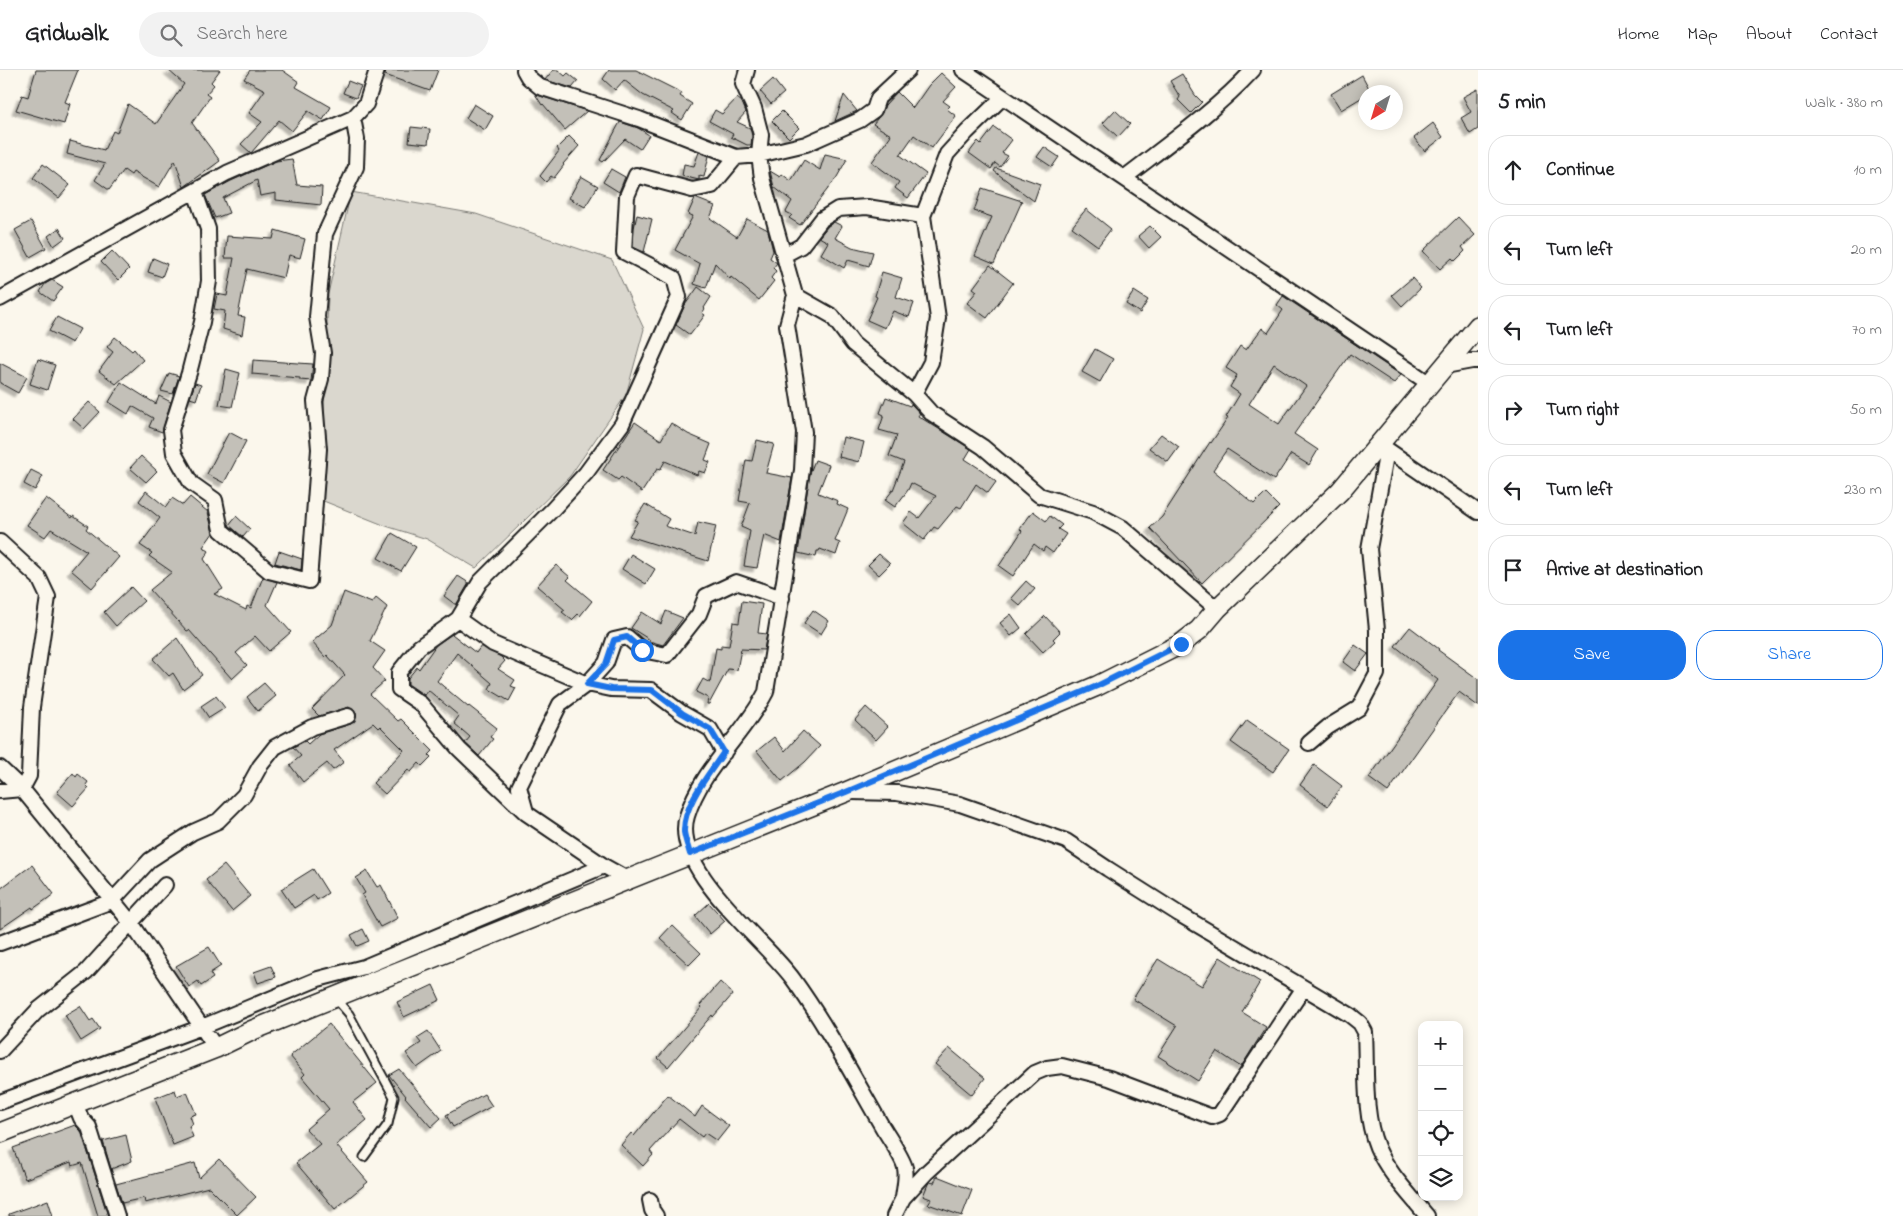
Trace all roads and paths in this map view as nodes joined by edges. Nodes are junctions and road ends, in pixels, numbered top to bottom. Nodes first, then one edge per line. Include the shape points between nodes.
1 (377, 70) edge
2 (524, 70) edge
3 (747, 70) edge
4 (908, 70) edge
5 (964, 70) edge
6 (1253, 70) edge
7 (1003, 97) junction
8 (353, 118) junction
9 (759, 155) junction
10 (736, 157) junction
11 (1124, 178) junction
12 (195, 192) junction
13 (922, 216) junction
14 (784, 255) junction
15 (795, 295) junction
16 (0, 299) edge
17 (1478, 326) edge
18 (1478, 361) edge
19 (1445, 366) junction
20 (1430, 384) junction
21 (914, 394) junction
22 (1384, 447) junction
23 (1478, 512) edge
24 (0, 542) edge
25 (782, 598) junction
26 (1217, 609) junction
27 (458, 619) junction
28 (587, 684) junction
29 (348, 716) dead end
30 (1309, 743) dead end
31 (724, 752) junction
32 (0, 768) edge
33 (22, 789) junction
34 (0, 791) edge
35 (846, 792) junction
36 (526, 813) junction
37 (690, 854) junction
38 (604, 866) junction
39 (629, 880) junction
40 (166, 885) dead end
41 (112, 901) junction
42 (132, 924) junction
43 (0, 943) edge
44 (1303, 989) junction
45 (335, 998) junction
46 (202, 1027) junction
47 (216, 1048) junction
48 (0, 1051) edge
49 (0, 1102) edge
50 (75, 1103) junction
51 (0, 1133) edge
52 (364, 1157) dead end
53 (903, 1198) junction
54 (650, 1200) dead end
55 (117, 1216) edge
56 (656, 1216) edge
57 (894, 1216) edge
58 (1427, 1216) edge

1 - 8 street via 366,104
2 - 10 street via 540,87 639,119
3 - 9 street via 743,84 761,135
4 - 9 street via 878,98 874,110 860,120 806,144
5 - 7 street
6 - 11 street via 1193,125
7 - 11 street
7 - 13 street via 947,154
8 - 12 street via 227,173
8 - 12 street via 357,139 356,167 326,234 317,317 323,353 315,401 320,449 309,581 269,571 221,530 215,500 191,483 174,453 171,430 200,330 209,281 208,229
9 - 10 street
9 - 14 street via 762,178
10 - 27 street via 712,186 692,190 636,176 627,196 624,252 674,278 679,297 622,424 581,479 480,582
11 - 20 street
12 - 16 street
13 - 14 street via 867,207 838,209 822,219 801,246
13 - 21 street via 938,318 931,362
14 - 15 street
15 - 21 street via 832,316 853,344
15 - 25 street via 787,326 804,432 802,470
17 - 19 main road
18 - 19 street
19 - 20 main road
20 - 22 main road
21 - 26 street via 932,413 983,447 1039,495 1094,512 1122,528
22 - 23 street
22 - 26 main road
22 - 30 street via 1369,549 1377,630 1377,674 1359,708 1328,726
24 - 33 street via 39,578 48,597 32,707 29,776
25 - 28 street via 736,582 706,596 699,614 667,654 642,650 627,637 614,640 606,664
25 - 31 street via 766,692 756,711
26 - 35 main road via 1199,630 1181,644 1097,686
27 - 28 street via 492,644
27 - 36 street via 419,647 399,672 399,689 422,704 459,749
28 - 31 street via 611,689 652,690 710,729
28 - 36 street via 560,704 519,787
29 - 41 street via 312,727 275,747 244,795 218,821 150,860
31 - 37 street via 699,788 686,816 684,832
32 - 33 street
33 - 34 street
33 - 41 street
35 - 37 main road
35 - 44 street via 897,793 960,804 1066,841
36 - 38 street
37 - 39 main road
37 - 53 street via 715,894 792,978 840,1052 906,1167
38 - 39 street
38 - 46 street via 364,966 318,979
39 - 45 main road
40 - 42 street
41 - 42 street
41 - 43 street
42 - 46 street
42 - 48 street via 86,972 38,1010
44 - 53 street via 1220,1114 1212,1117 1109,1078 1062,1066 1047,1068 1035,1073
44 - 58 street via 1350,1015 1365,1032 1369,1116 1378,1147 1396,1178
45 - 47 main road
45 - 52 lane via 349,1014 394,1097 388,1124
46 - 47 street
46 - 49 street
47 - 50 main road
50 - 51 main road
50 - 55 street via 89,1127
53 - 57 street
54 - 56 street

